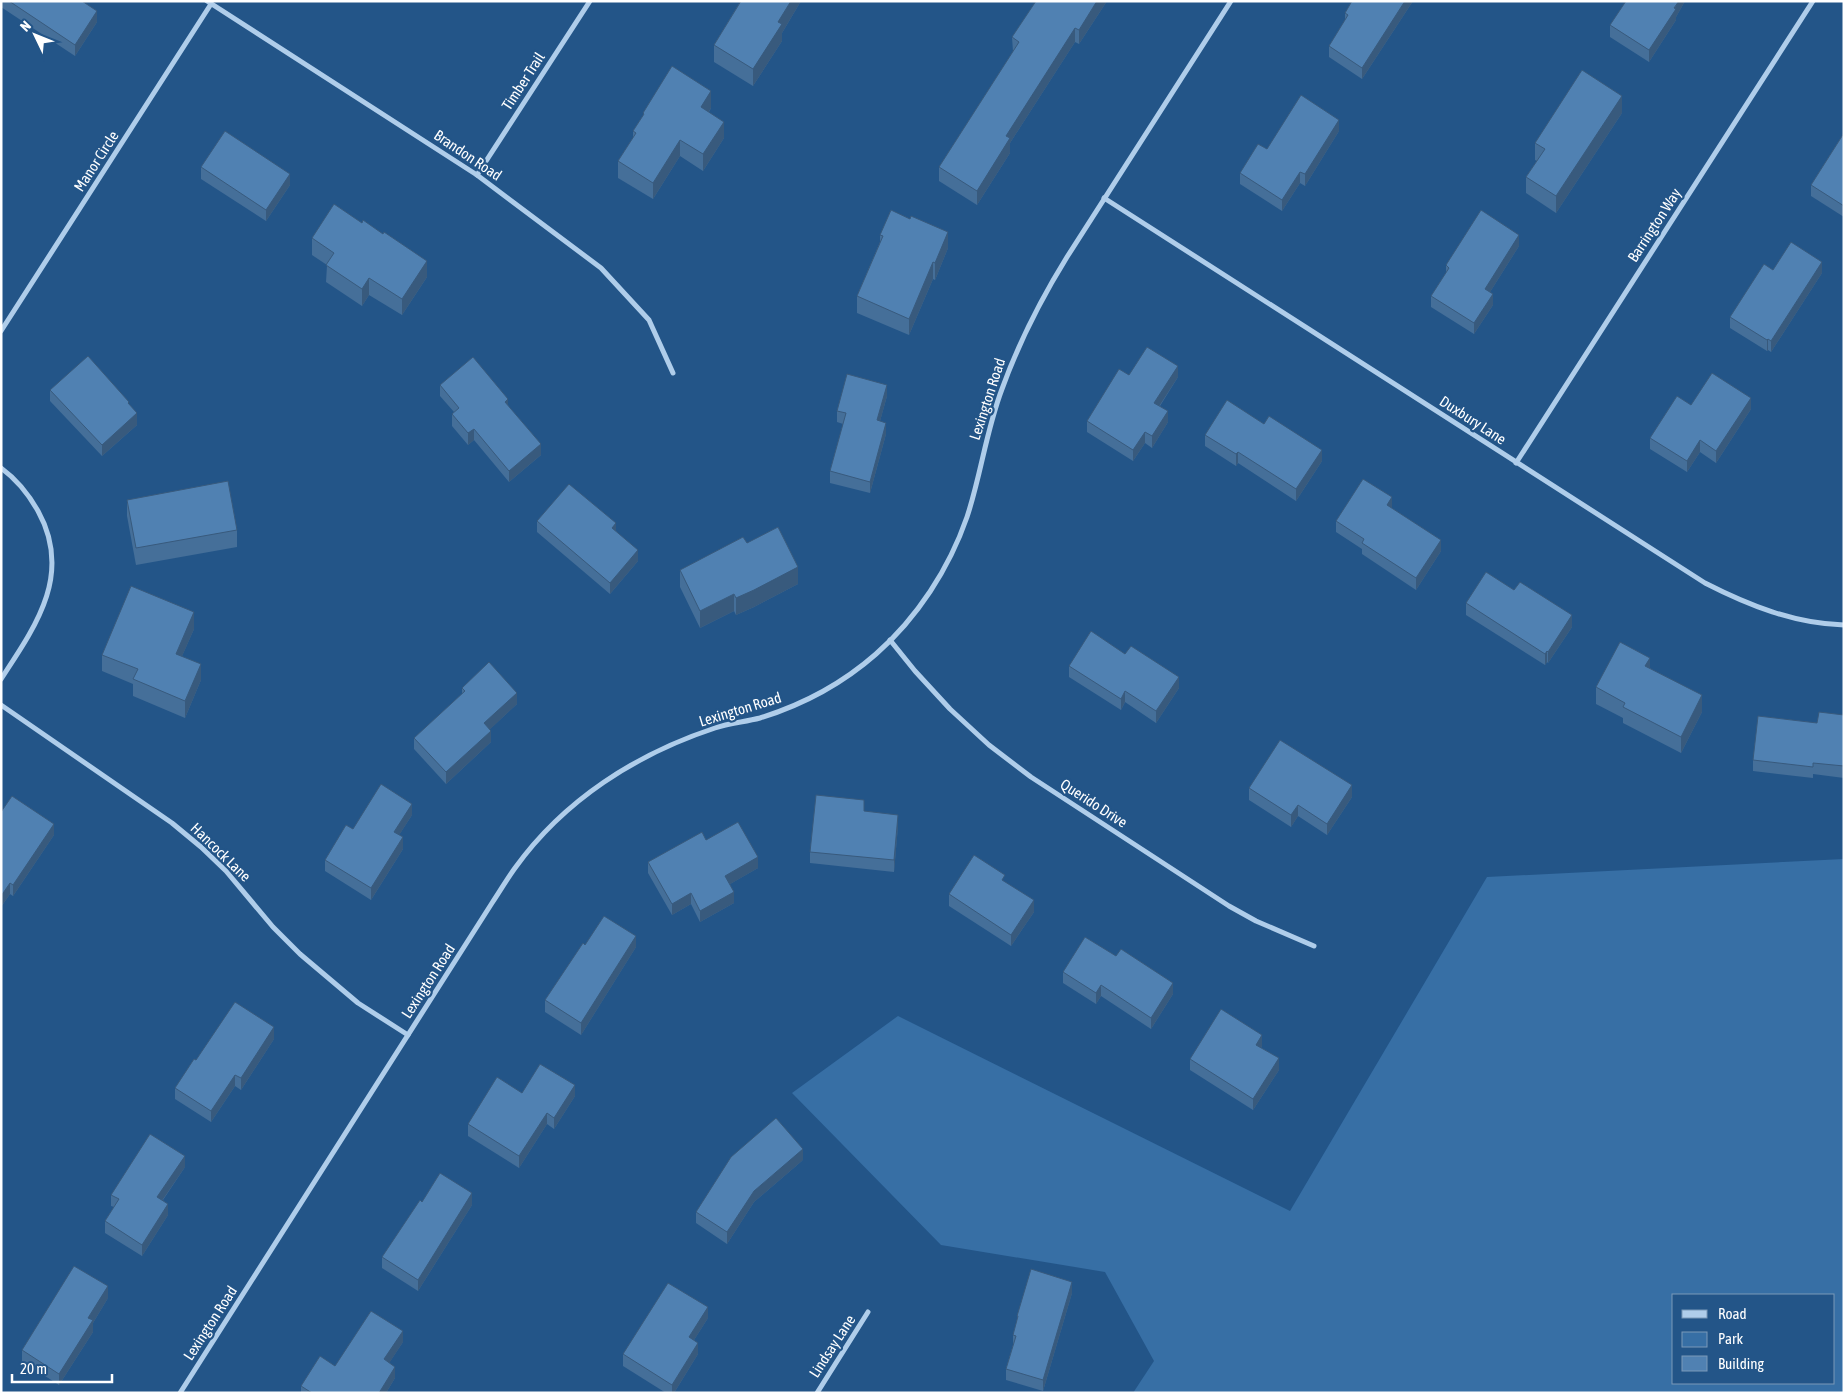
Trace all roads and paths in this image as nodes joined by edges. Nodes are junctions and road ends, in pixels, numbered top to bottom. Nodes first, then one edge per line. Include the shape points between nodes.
1 (590, 1) edge
2 (1231, 1) edge
3 (1813, 1) edge
4 (209, 3) edge
5 (477, 175) junction
6 (1104, 198) junction
7 (1, 331) edge
8 (673, 373) dead end
9 (1516, 463) junction
10 (1, 468) edge
11 (1844, 625) edge
12 (890, 640) junction
13 (1, 679) edge
14 (1, 705) edge
15 (1314, 946) dead end
16 (408, 1035) junction
17 (868, 1312) dead end
18 (180, 1393) edge
19 (817, 1393) edge

1 - 5 street, Timber Trail
2 - 6 street, Lexington Road
3 - 9 street, Barrington Way
4 - 5 street, Brandon Road
4 - 7 street, Manor Circle
5 - 8 street, Brandon Road via 601,268 648,320
6 - 9 street, Duxbury Lane
6 - 12 street, Lexington Road via 1041,300 1020,344 1001,390 967,517 954,548 920,606
9 - 11 street, Duxbury Lane via 1729,596 1770,612
10 - 13 street via 20,485 43,520 51,541 52,562 50,584 38,622
12 - 15 street, Querido Drive via 950,709 1031,777 1229,906
12 - 16 street, Lexington Road via 875,655 820,693 758,718 718,727 671,744 641,758 573,806 542,835 515,868
14 - 16 street, Hancock Lane via 172,823 226,871 300,954 358,1003
16 - 18 street, Lexington Road
17 - 19 street, Lindsay Lane

